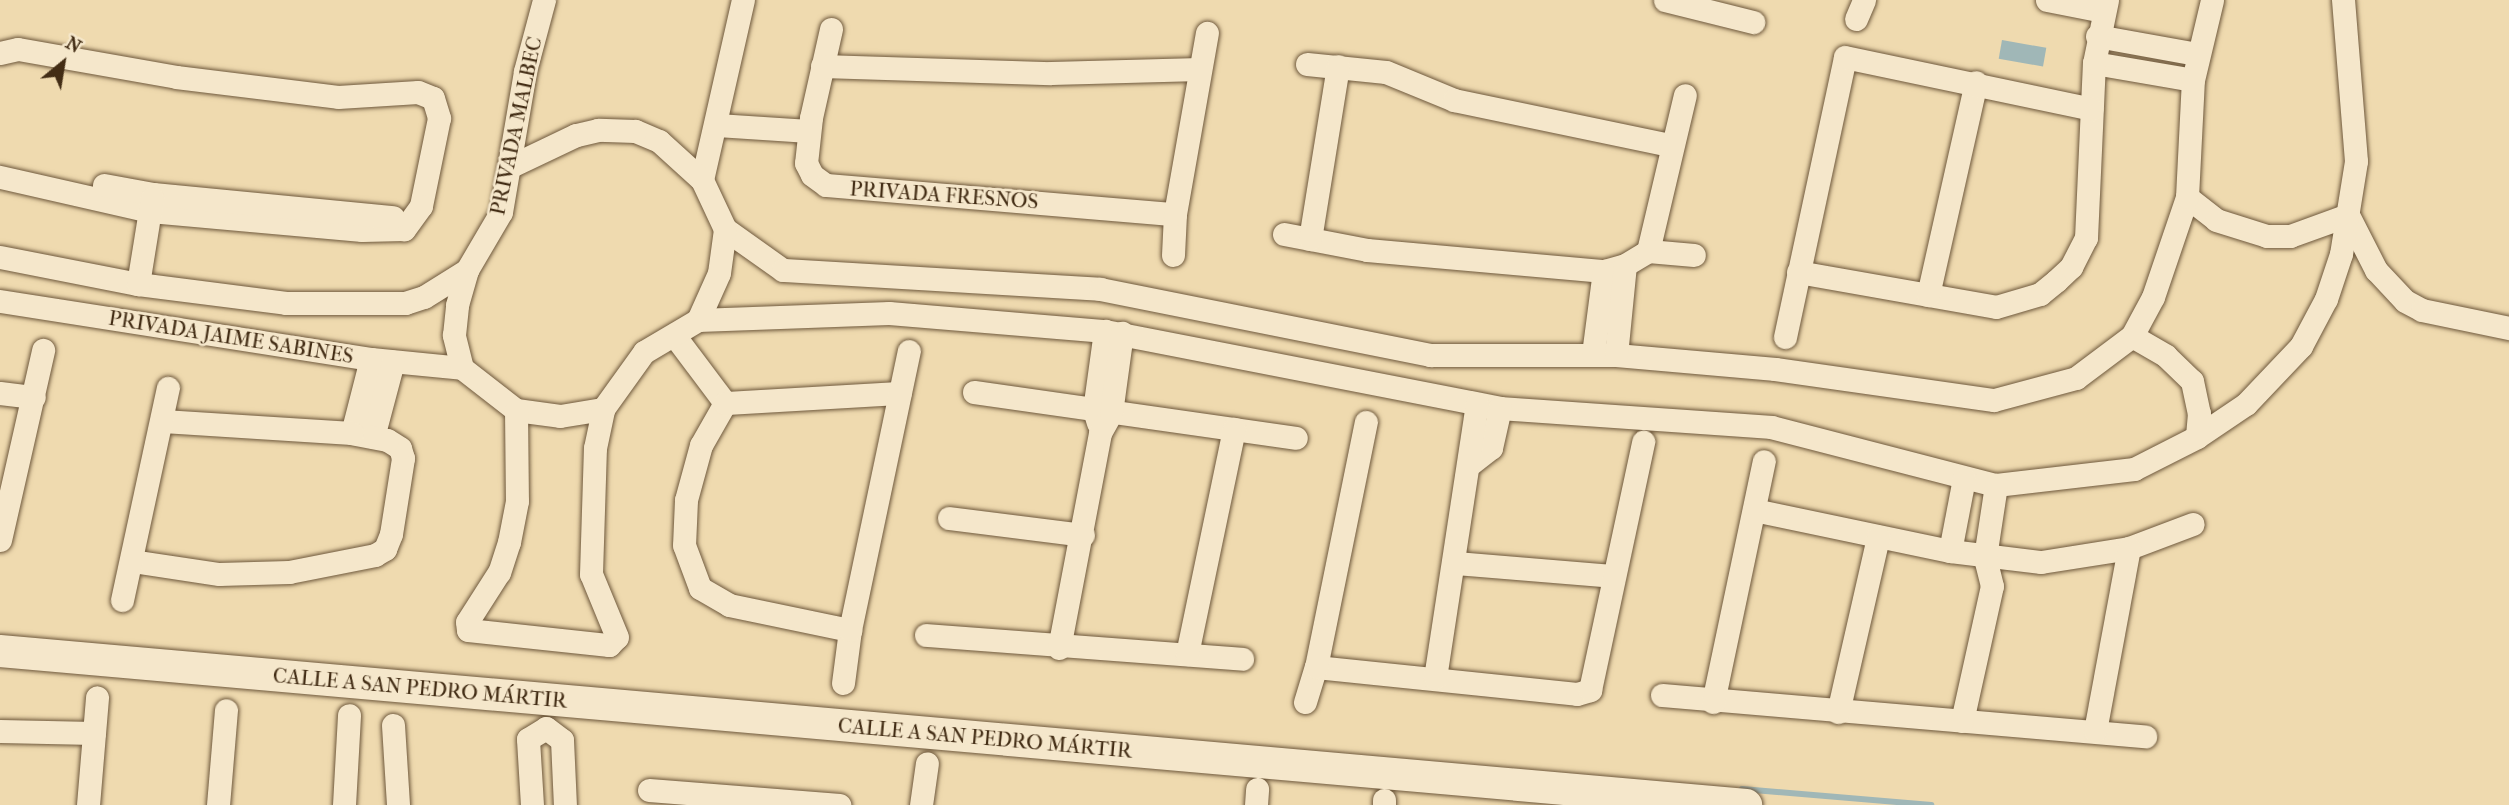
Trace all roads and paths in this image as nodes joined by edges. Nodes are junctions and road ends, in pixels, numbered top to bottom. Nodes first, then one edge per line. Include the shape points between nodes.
1 (544, 0) edge
2 (743, 0) edge
3 (1665, 0) edge
4 (2047, 0) edge
5 (2212, 0) edge
6 (2343, 0) edge
7 (1707, 5) edge
8 (2105, 5) edge
9 (1753, 22) dead end
10 (831, 29) dead end
11 (1207, 33) dead end
12 (2097, 36) junction
13 (0, 53) edge
14 (2197, 54) junction
15 (2094, 63) junction
16 (1307, 64) dead end
17 (822, 66) junction
18 (1338, 66) junction
19 (1200, 69) junction
20 (2193, 80) junction
21 (1976, 82) junction
22 (1685, 95) dead end
23 (2092, 109) junction
24 (718, 117) junction
25 (810, 125) junction
26 (1670, 145) junction
27 (0, 165) edge
28 (509, 167) junction
29 (0, 177) edge
30 (702, 180) junction
31 (2187, 197) junction
32 (151, 203) junction
33 (1175, 214) junction
34 (2348, 215) junction
35 (725, 229) junction
36 (1284, 234) dead end
37 (1310, 239) junction
38 (1648, 251) junction
39 (1173, 254) dead end
40 (1694, 255) dead end
41 (0, 257) edge
42 (1614, 268) junction
43 (467, 270) junction
44 (1798, 272) junction
45 (138, 284) junction
46 (1928, 295) junction
47 (0, 301) edge
48 (698, 320) junction
49 (2509, 328) edge
50 (1114, 332) junction
51 (674, 335) junction
52 (2132, 336) junction
53 (1785, 337) dead end
54 (43, 350) dead end
55 (909, 351) dead end
56 (1593, 354) junction
57 (1616, 355) junction
58 (382, 360) junction
59 (463, 368) junction
60 (168, 388) dead end
61 (974, 392) dead end
62 (0, 393) edge
63 (900, 393) junction
64 (34, 397) junction
65 (725, 403) junction
66 (1476, 404) junction
67 (1500, 408) junction
68 (603, 409) junction
69 (516, 410) junction
70 (1103, 411) junction
71 (162, 421) junction
72 (1366, 422) dead end
73 (1234, 429) junction
74 (362, 435) junction
75 (2197, 437) junction
76 (1296, 439) dead end
77 (1643, 442) dead end
78 (1764, 461) dead end
79 (1469, 465) junction
80 (1964, 478) junction
81 (1996, 485) junction
82 (1754, 510) junction
83 (949, 518) dead end
84 (2193, 524) dead end
85 (1083, 535) junction
86 (1878, 537) junction
87 (0, 540) edge
88 (2129, 548) junction
89 (1950, 551) junction
90 (1985, 556) junction
91 (132, 561) junction
92 (1455, 562) junction
93 (1612, 576) junction
94 (122, 600) dead end
95 (850, 630) junction
96 (926, 635) dead end
97 (1059, 648) junction
98 (0, 651) edge
99 (1187, 654) junction
100 (1242, 659) dead end
101 (1317, 667) junction
102 (1434, 678) junction
103 (843, 682) dead end
104 (1662, 695) dead end
105 (97, 697) dead end
106 (1305, 702) dead end
107 (1713, 702) junction
108 (226, 710) dead end
109 (1838, 712) junction
110 (349, 715) dead end
111 (1962, 721) junction
112 (393, 725) dead end
113 (0, 730) edge
114 (2095, 731) junction
115 (94, 733) junction
116 (2145, 736) dead end
117 (927, 763) dead end
118 (649, 790) dead end
119 (88, 805) edge
120 (218, 805) edge
121 (344, 805) edge
122 (398, 805) edge
123 (532, 805) edge
124 (565, 805) edge
125 (839, 805) edge
126 (920, 805) edge
127 (1746, 805) edge

1 - 28 street, PRIVADA MALBEC via 525,71
2 - 24 street
3 - 7 street
4 - 8 street
5 - 14 street
6 - 34 street via 2356,161
7 - 9 street
8 - 12 street
10 - 17 street, PRIVADA FRESNOS
11 - 19 street
12 - 14 street
12 - 15 street
13 - 32 street via 18,49 176,77 338,97 426,94 439,107 421,206 404,229 362,230
14 - 20 street
15 - 20 street
15 - 23 street
16 - 18 street
17 - 19 street via 1051,73
17 - 25 street, PRIVADA FRESNOS
18 - 26 street via 1386,72 1476,106
18 - 37 street
19 - 33 street
20 - 31 street
21 - 23 street
21 - 44 street via 1845,57
21 - 46 street
22 - 26 street
23 - 46 street via 2086,238 2071,267 2040,294 2012,304 1983,306
24 - 25 street
24 - 30 street
25 - 33 street, PRIVADA FRESNOS via 808,169 837,189
26 - 38 street
27 - 32 street
28 - 30 street via 576,135 635,131 659,141
28 - 43 street, PRIVADA MALBEC via 501,212
29 - 32 street
30 - 35 street
31 - 34 street via 2216,220 2267,236 2290,236
31 - 52 street via 2163,276
32 - 45 street, PRIVADA JAIME SABINES
33 - 39 street
34 - 49 street via 2376,270 2406,301 2422,310
34 - 75 street via 2326,299 2301,346 2246,404
35 - 48 street via 719,273
35 - 56 street via 783,270 1100,289 1430,355
36 - 37 street
37 - 42 street via 1367,250
38 - 40 street
38 - 42 street
41 - 45 street, PRIVADA JAIME SABINES
42 - 56 street
42 - 57 street
43 - 45 street, PRIVADA JAIME SABINES via 424,297 390,305 274,302
43 - 59 street, PRIVADA MALBEC via 454,319
44 - 46 street
44 - 53 street
47 - 58 street, PRIVADA JAIME SABINES
48 - 50 street via 889,313
48 - 51 street
50 - 66 street
50 - 70 street
51 - 65 street
51 - 68 street via 644,352
52 - 57 street via 2076,378 1994,400 1775,369
52 - 75 street via 2166,356 2192,381 2199,413
54 - 64 street
55 - 63 street
56 - 57 street
58 - 59 street, PRIVADA JAIME SABINES
58 - 74 street
59 - 69 street
60 - 71 street
61 - 70 street
62 - 64 street
63 - 65 street
63 - 95 street
64 - 87 street
65 - 95 street via 691,471 684,531 691,573 700,588 729,605
66 - 67 street
66 - 79 street
67 - 79 street via 1491,448
67 - 80 street via 1771,427
68 - 69 street via 559,416
68 - 69 street via 595,448 591,574 617,637 609,645 468,629 467,622 499,572 509,542 517,500
70 - 73 street
70 - 85 street
71 - 74 street
71 - 91 street
72 - 101 street
73 - 76 street
73 - 99 street
74 - 91 street via 400,448 403,458 391,534 380,553 289,572 219,574
75 - 81 street via 2134,469
77 - 93 street
78 - 82 street
79 - 92 street
80 - 81 street
80 - 89 street
81 - 90 street
82 - 86 street
82 - 107 street
83 - 85 street
84 - 88 street
85 - 97 street
86 - 89 street
86 - 109 street
88 - 90 street via 2041,562
88 - 114 street
89 - 90 street
90 - 111 street via 1992,586
91 - 94 street
92 - 93 street
92 - 102 street
93 - 102 street via 1590,690 1577,694
95 - 103 street
96 - 97 street
97 - 99 street
98 - 127 main road, CALLE A SAN PEDRO MÁRTIR
99 - 100 street
101 - 102 street
101 - 106 street
104 - 107 street
105 - 115 street
107 - 109 street
108 - 120 street
109 - 111 street
110 - 121 street
111 - 114 street
112 - 122 street
113 - 115 street
114 - 116 street
115 - 119 street
117 - 126 street
118 - 125 street
123 - 124 street via 528,739 546,728 562,740

